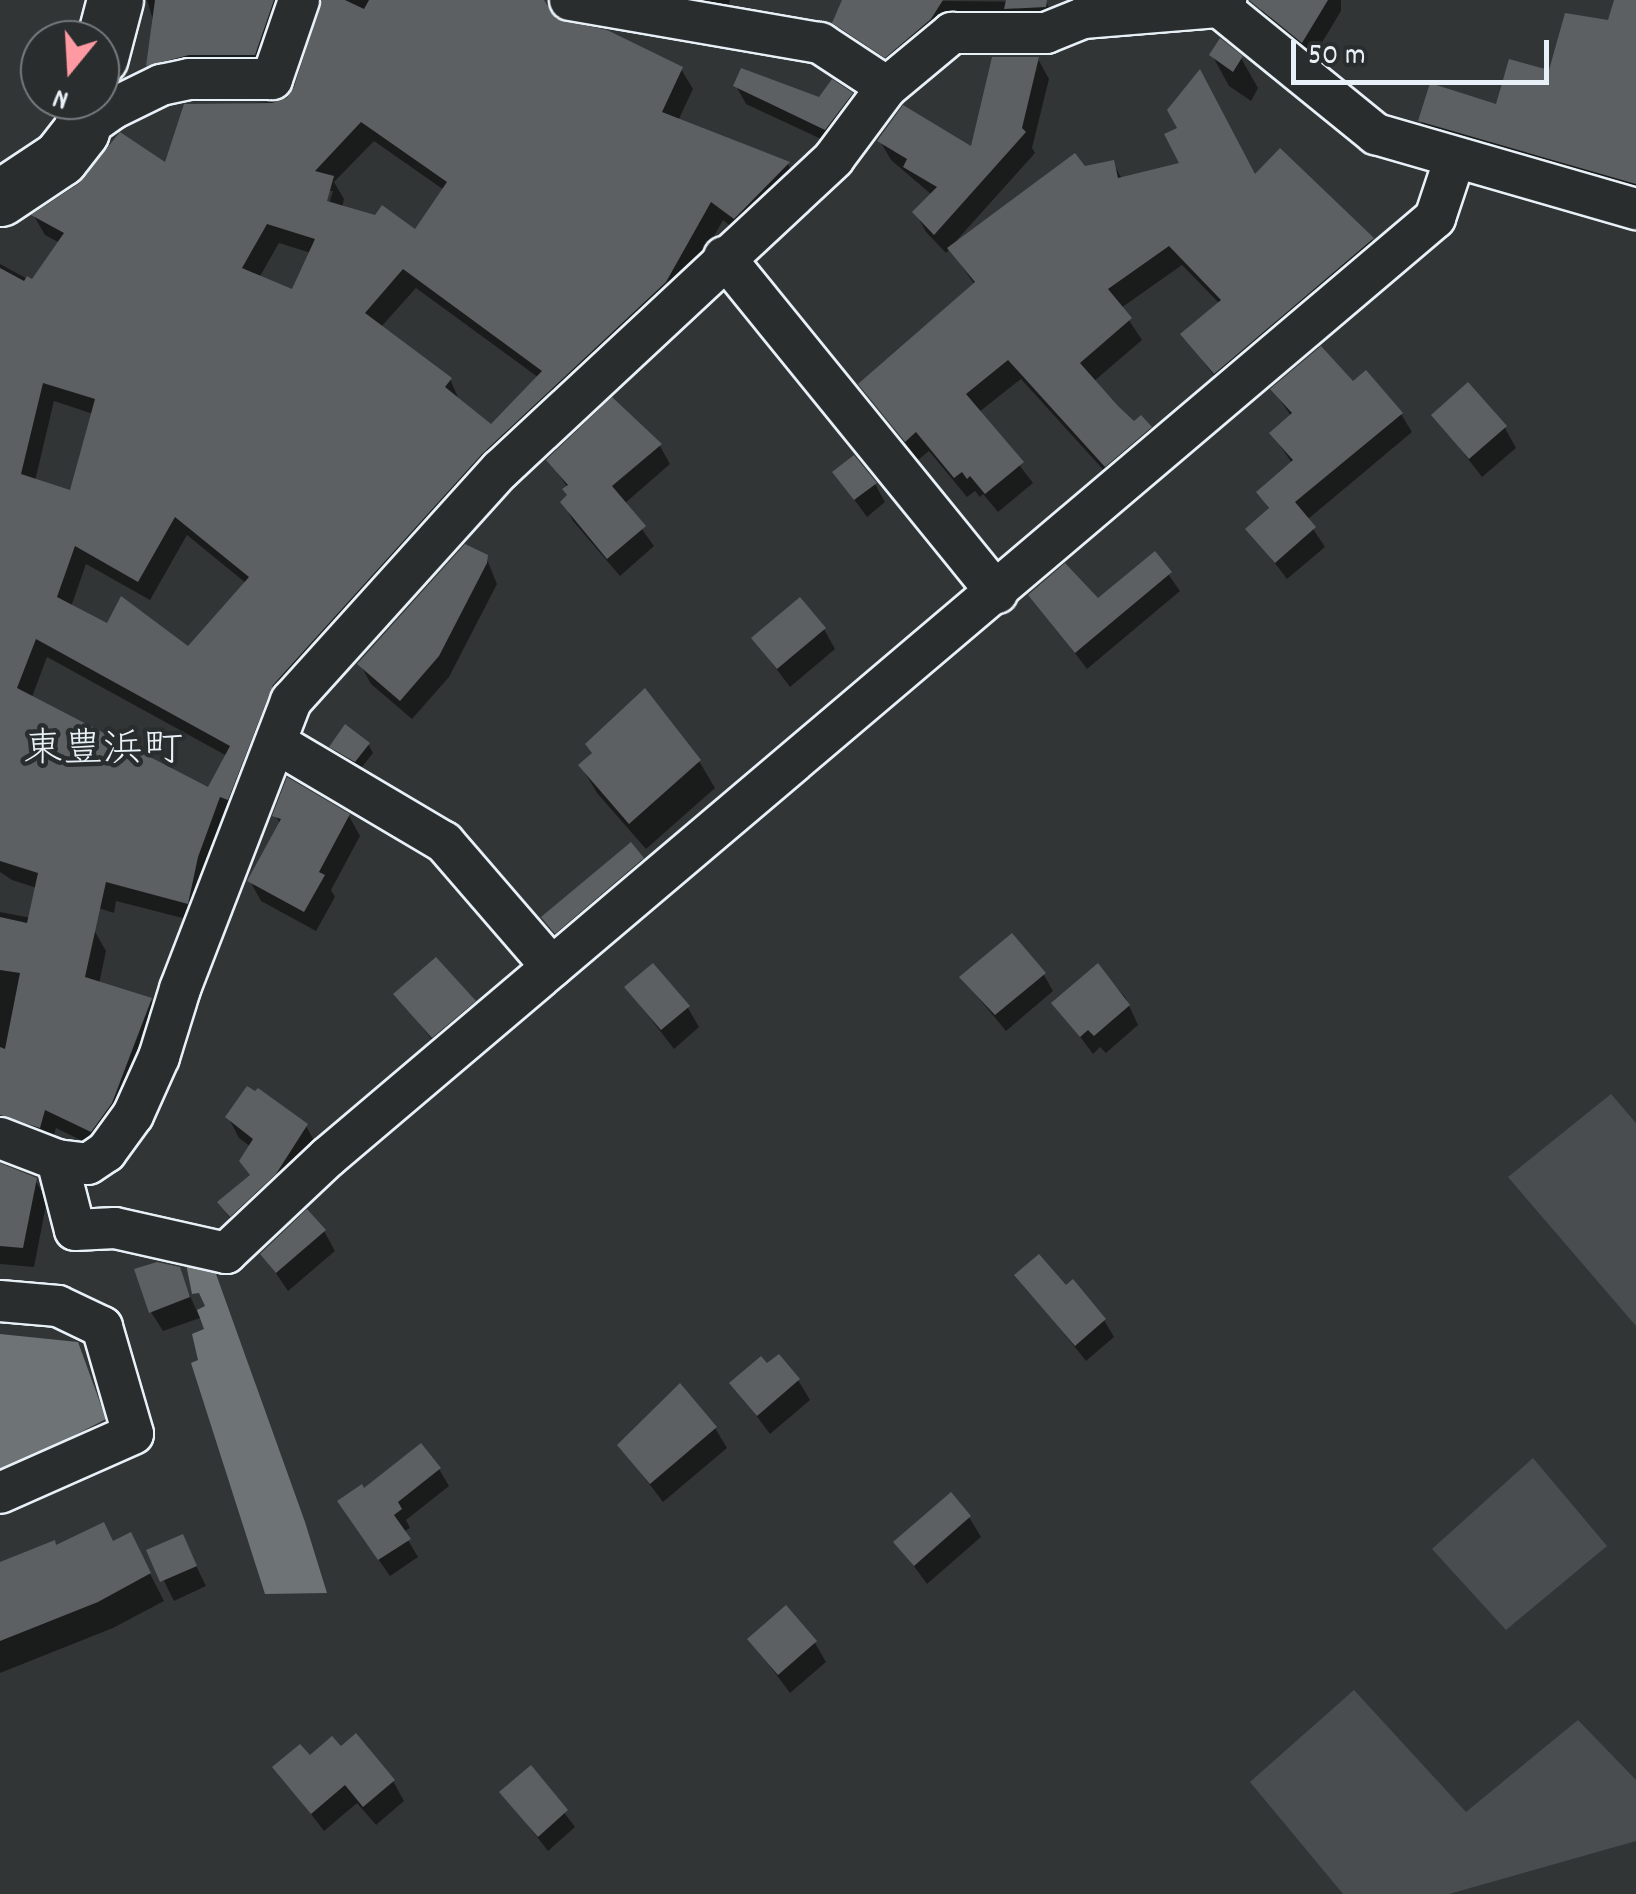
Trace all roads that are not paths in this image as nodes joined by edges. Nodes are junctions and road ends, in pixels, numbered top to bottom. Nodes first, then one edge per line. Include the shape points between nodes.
1 (298, 0) edge
2 (570, 0) edge
3 (1219, 2) edge
4 (887, 87) junction
5 (120, 105) edge
6 (83, 120) edge
7 (1455, 158) junction
8 (0, 198) edge
9 (1636, 209) edge
10 (724, 258) junction
11 (997, 593) junction
12 (278, 744) junction
13 (552, 967) junction
14 (0, 1138) edge
15 (57, 1160) junction
16 (0, 1301) edge
17 (0, 1494) edge

1 - 5 street via 272,79 189,80
2 - 4 street via 820,44
3 - 4 street via 1083,18 1046,33 952,33
3 - 7 street via 1376,134
4 - 10 street via 834,158
6 - 8 main road via 60,158
7 - 9 street
7 - 11 street via 1435,218
10 - 11 street
10 - 12 street via 500,470 292,701
11 - 13 street
12 - 13 street via 444,842
12 - 15 street via 133,1115 106,1152 88,1164
13 - 15 street via 328,1156 226,1253 116,1228 76,1230
14 - 15 street
16 - 17 street via 58,1306 102,1327 133,1434

